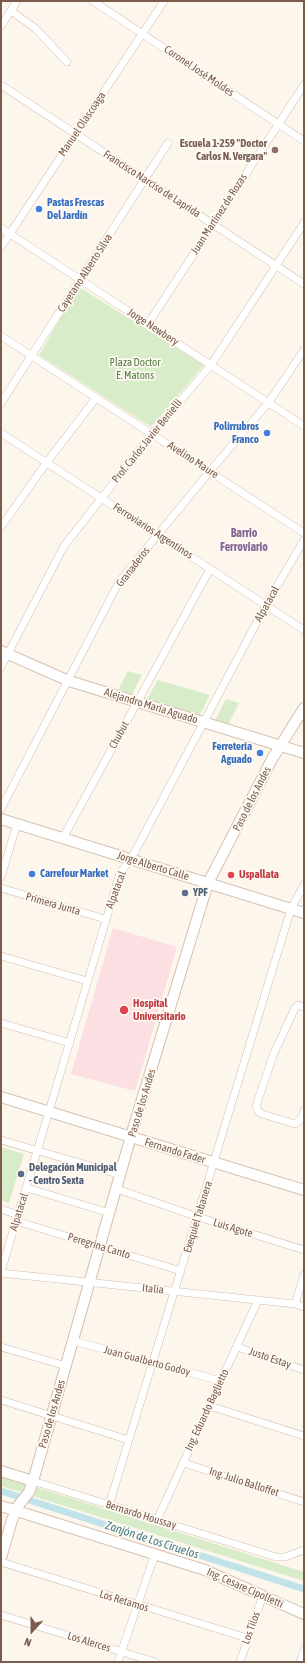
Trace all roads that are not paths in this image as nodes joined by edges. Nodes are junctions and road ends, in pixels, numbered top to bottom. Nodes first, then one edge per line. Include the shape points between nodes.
1 (17, 1) edge
2 (93, 1) edge
3 (164, 1) edge
4 (11, 10) junction
5 (1, 26) edge
6 (142, 34) junction
7 (67, 62) dead end
8 (1, 85) edge
9 (304, 85) edge
10 (278, 124) junction
11 (75, 134) junction
12 (304, 141) edge
13 (168, 144) dead end
14 (145, 180) junction
15 (304, 223) edge
16 (213, 224) junction
17 (1, 228) edge
18 (10, 234) junction
19 (1, 247) edge
20 (275, 265) junction
21 (80, 280) junction
22 (304, 284) edge
23 (148, 324) junction
24 (1, 336) edge
25 (304, 350) edge
26 (31, 356) junction
27 (211, 365) junction
28 (96, 398) junction
29 (269, 402) junction
30 (1, 403) edge
31 (304, 426) edge
32 (1, 433) edge
33 (152, 434) junction
34 (47, 462) junction
35 (210, 471) junction
36 (101, 498) junction
37 (1, 526) edge
38 (304, 533) edge
39 (159, 535) junction
40 (304, 540) edge
41 (210, 569) junction
42 (266, 605) junction
43 (304, 630) edge
44 (4, 652) edge
45 (1, 667) edge
46 (69, 681) junction
47 (136, 702) junction
48 (304, 708) edge
49 (204, 723) junction
50 (280, 746) junction
51 (304, 753) edge
52 (1, 809) edge
53 (1, 819) edge
54 (17, 824) junction
55 (63, 838) junction
56 (131, 859) junction
57 (1, 877) edge
58 (208, 883) junction
59 (304, 885) edge
60 (1, 888) edge
61 (291, 909) junction
62 (304, 912) edge
63 (106, 919) junction
64 (1, 956) edge
65 (87, 980) junction
66 (304, 1007) edge
67 (1, 1023) edge
68 (70, 1043) junction
69 (1, 1097) edge
70 (304, 1111) edge
71 (49, 1112) junction
72 (131, 1137) junction
73 (1, 1140) edge
74 (38, 1150) junction
75 (214, 1162) junction
76 (121, 1175) junction
77 (27, 1188) junction
78 (117, 1189) junction
79 (304, 1190) edge
80 (1, 1209) edge
81 (110, 1212) junction
82 (198, 1217) junction
83 (17, 1218) junction
84 (101, 1247) junction
85 (304, 1250) edge
86 (181, 1271) junction
87 (1, 1272) edge
88 (304, 1275) edge
89 (91, 1282) junction
90 (175, 1292) junction
91 (258, 1300) junction
92 (296, 1304) junction
93 (304, 1307) edge
94 (74, 1341) junction
95 (1, 1347) edge
96 (237, 1347) junction
97 (154, 1362) junction
98 (66, 1366) junction
99 (304, 1370) edge
100 (221, 1381) junction
101 (1, 1400) edge
102 (210, 1406) junction
103 (52, 1416) junction
104 (304, 1436) edge
105 (130, 1440) junction
106 (184, 1462) junction
107 (1, 1471) edge
108 (33, 1481) junction
109 (304, 1502) edge
110 (1, 1506) edge
111 (109, 1506) junction
112 (17, 1508) junction
113 (157, 1520) junction
114 (304, 1550) edge
115 (155, 1554) junction
116 (1, 1558) edge
117 (1, 1562) edge
118 (263, 1595) junction
119 (137, 1605) junction
120 (304, 1614) edge
121 (1, 1615) edge
122 (247, 1638) junction
123 (304, 1650) edge
124 (121, 1652) junction
125 (118, 1662) edge
126 (155, 1662) edge
127 (240, 1662) edge
128 (300, 1662) edge

1 - 4 street
2 - 6 street, Coronel José Moldes
3 - 6 street, Manuel Olascoaga
4 - 5 street
4 - 7 street via 35,28
6 - 10 street, Coronel José Moldes
6 - 11 street, Manuel Olascoaga
8 - 11 street, Francisco Narciso de Laprida
9 - 10 street, Juan Martínez de Rozas
10 - 12 street, Coronel José Moldes
10 - 16 street, Juan Martínez de Rozas
11 - 14 street, Francisco Narciso de Laprida
11 - 18 street, Manuel Olascoaga
13 - 14 street, Cayetano Alberto Silva
14 - 16 street, Francisco Narciso de Laprida
14 - 21 street, Cayetano Alberto Silva
15 - 20 street, Prof. Carlos Javier Benielli
16 - 20 street, Francisco Narciso de Laprida
16 - 23 street, Juan Martínez de Rozas
17 - 18 street, Jorge Newbery
18 - 19 street, Manuel Olascoaga
18 - 21 street, Jorge Newbery
20 - 22 street, Francisco Narciso de Laprida
20 - 27 street, Prof. Carlos Javier Benielli
21 - 23 street, Jorge Newbery
21 - 26 street, Cayetano Alberto Silva
23 - 27 street, Jorge Newbery
24 - 26 street, Avelino Maure
25 - 29 street, Granaderos
26 - 28 street, Avelino Maure
26 - 30 street, Cayetano Alberto Silva
27 - 29 street, Jorge Newbery
27 - 33 street, Prof. Carlos Javier Benielli
28 - 33 street, Avelino Maure
28 - 34 street
29 - 31 street, Jorge Newbery
29 - 35 street, Granaderos
32 - 34 street, Ferroviarios Argentinos
33 - 35 street, Avelino Maure
33 - 36 street, Prof. Carlos Javier Benielli
34 - 36 street, Ferroviarios Argentinos
34 - 37 street
35 - 38 street, Avelino Maure
35 - 39 street, Granaderos
36 - 39 street, Ferroviarios Argentinos
36 - 44 street, Prof. Carlos Javier Benielli via 59,553
39 - 41 street, Ferroviarios Argentinos
39 - 46 street, Granaderos via 119,582
40 - 42 street, Alpatacal
41 - 42 street, Ferroviarios Argentinos
41 - 47 street, Chubut
42 - 43 street, Ferroviarios Argentinos
42 - 49 street, Alpatacal
44 - 45 street, Prof. Carlos Javier Benielli
44 - 46 street, Alejandro María Aguado
46 - 47 street, Alejandro María Aguado
46 - 52 street, Granaderos
47 - 49 street, Alejandro María Aguado
47 - 55 street, Chubut
48 - 50 street, Paso de los Andes
49 - 50 street, Alejandro María Aguado
49 - 56 street, Alpatacal
50 - 51 street, Alejandro María Aguado
50 - 58 street, Paso de los Andes
53 - 54 street, Jorge Alberto Calle
54 - 55 street, Jorge Alberto Calle
54 - 57 street
55 - 56 street, Jorge Alberto Calle
56 - 58 street, Jorge Alberto Calle
56 - 63 street, Alpatacal via 120,873
58 - 61 street, Jorge Alberto Calle
58 - 72 street, Paso de los Andes
59 - 61 street, Exequiel Tabanera
60 - 63 street, Primera Junta
61 - 62 street, Jorge Alberto Calle
61 - 75 street, Exequiel Tabanera
63 - 65 street, Alpatacal
64 - 65 street
65 - 68 street, Alpatacal
66 - 70 street via 298,1005 295,1008 272,1059 256,1106 262,1114 295,1124 302,1118
67 - 68 street
68 - 71 street, Alpatacal
69 - 71 street, Fernando Fader
71 - 72 street, Fernando Fader
71 - 74 street, Alpatacal
72 - 75 street, Fernando Fader
72 - 76 street, Paso de los Andes
73 - 74 street
74 - 76 street
74 - 77 street, Alpatacal
75 - 79 street, Fernando Fader
75 - 82 street, Exequiel Tabanera
76 - 78 street, Paso de los Andes
77 - 81 street
77 - 83 street, Alpatacal
78 - 81 street, Paso de los Andes
78 - 82 street, Luis Agote
80 - 83 street, Peregrina Canto
81 - 84 street, Paso de los Andes
82 - 85 street, Luis Agote
82 - 86 street, Exequiel Tabanera
83 - 84 street, Peregrina Canto
83 - 87 street, Alpatacal
84 - 86 street, Peregrina Canto
84 - 89 street, Paso de los Andes
86 - 90 street, Exequiel Tabanera
87 - 89 street, Italia
88 - 92 street
89 - 90 street, Italia
89 - 94 street, Paso de los Andes
90 - 91 street, Italia
90 - 97 street, Exequiel Tabanera
91 - 92 street, Italia
91 - 96 street, Ing. Eduardo Baglietto
92 - 93 street, Italia
94 - 97 street, Juan Gualberto Godoy
94 - 98 street, Paso de los Andes
95 - 98 street
96 - 99 street, Justo Estay
96 - 100 street, Ing. Eduardo Baglietto
97 - 100 street, Juan Gualberto Godoy
97 - 105 street, Exequiel Tabanera
98 - 103 street, Paso de los Andes
100 - 102 street, Ing. Eduardo Baglietto
101 - 103 street
102 - 104 street
102 - 106 street, Ing. Eduardo Baglietto
103 - 105 street
103 - 108 street, Paso de los Andes
105 - 111 street, Exequiel Tabanera
106 - 109 street, Ing. Julio Balloffet
106 - 113 street, Ing. Eduardo Baglietto
107 - 108 street, Bernardo Houssay
108 - 111 street, Bernardo Houssay
108 - 112 street, Paso de los Andes via 29,1492
110 - 112 street, Ing. Cesare Cipolletti
111 - 113 street, Bernardo Houssay
112 - 115 street, Ing. Cesare Cipolletti
112 - 116 street
113 - 114 street, Bernardo Houssay via 281,1558
115 - 118 street, Ing. Cesare Cipolletti via 222,1576
115 - 119 street
117 - 119 street, Los Retamos
118 - 120 street, Ing. Cesare Cipolletti
118 - 122 street, Los Tilos
119 - 122 street, Los Retamos
119 - 124 street
121 - 124 street, Los Alerces
122 - 127 street, Los Tilos
123 - 128 street
124 - 125 street
124 - 126 street, Los Alerces

